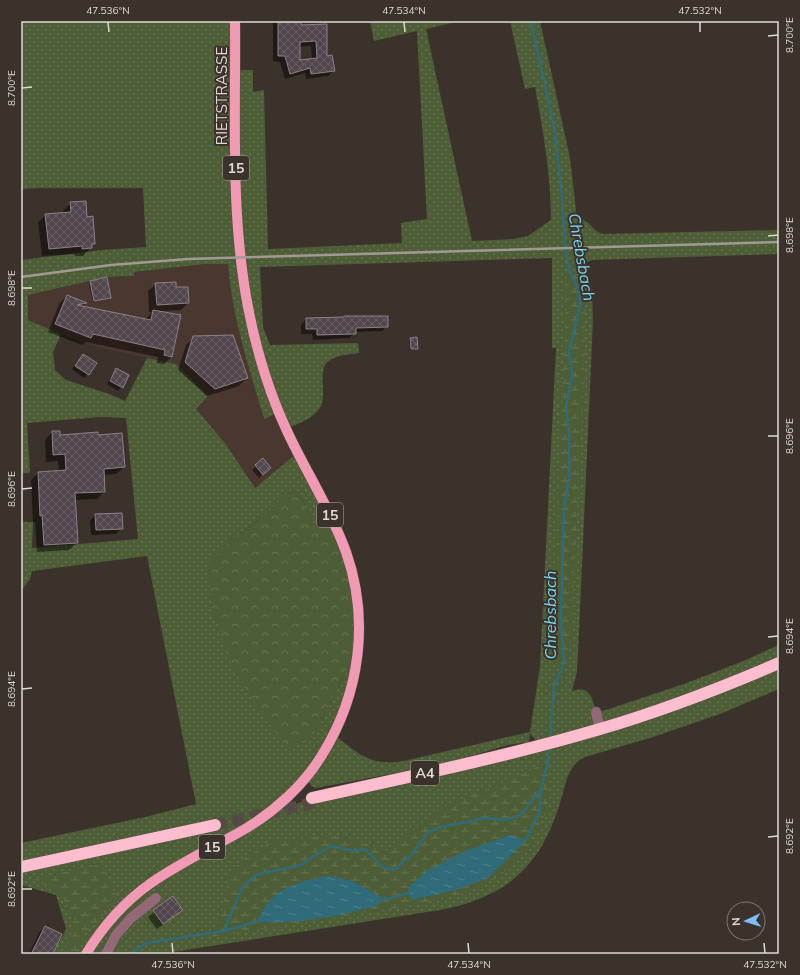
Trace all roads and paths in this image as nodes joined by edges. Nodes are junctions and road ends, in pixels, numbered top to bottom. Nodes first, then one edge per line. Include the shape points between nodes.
1 (236, 21) edge
2 (779, 663) edge
3 (779, 668) edge
4 (596, 712) dead end
5 (600, 729) junction
6 (561, 742) junction
7 (312, 801) tunnel mouth
8 (21, 862) edge
9 (21, 867) edge
10 (156, 898) dead end
11 (86, 954) edge
12 (106, 954) edge

1 - 11 main road, RIETSTRASSE / 15 via 237,207 241,266 248,308 268,383 286,429 341,539 353,574 358,607 359,639 356,666 351,692 337,728 321,757 290,795 246,828 144,888 113,916
2 - 5 highway, A4 via 707,693
3 - 6 highway, A4 via 672,711
4 - 5 lane
5 - 6 highway, A4
6 - 7 highway, A4
8 - 9 highway via 214,822
10 - 12 lane via 131,918 116,935

